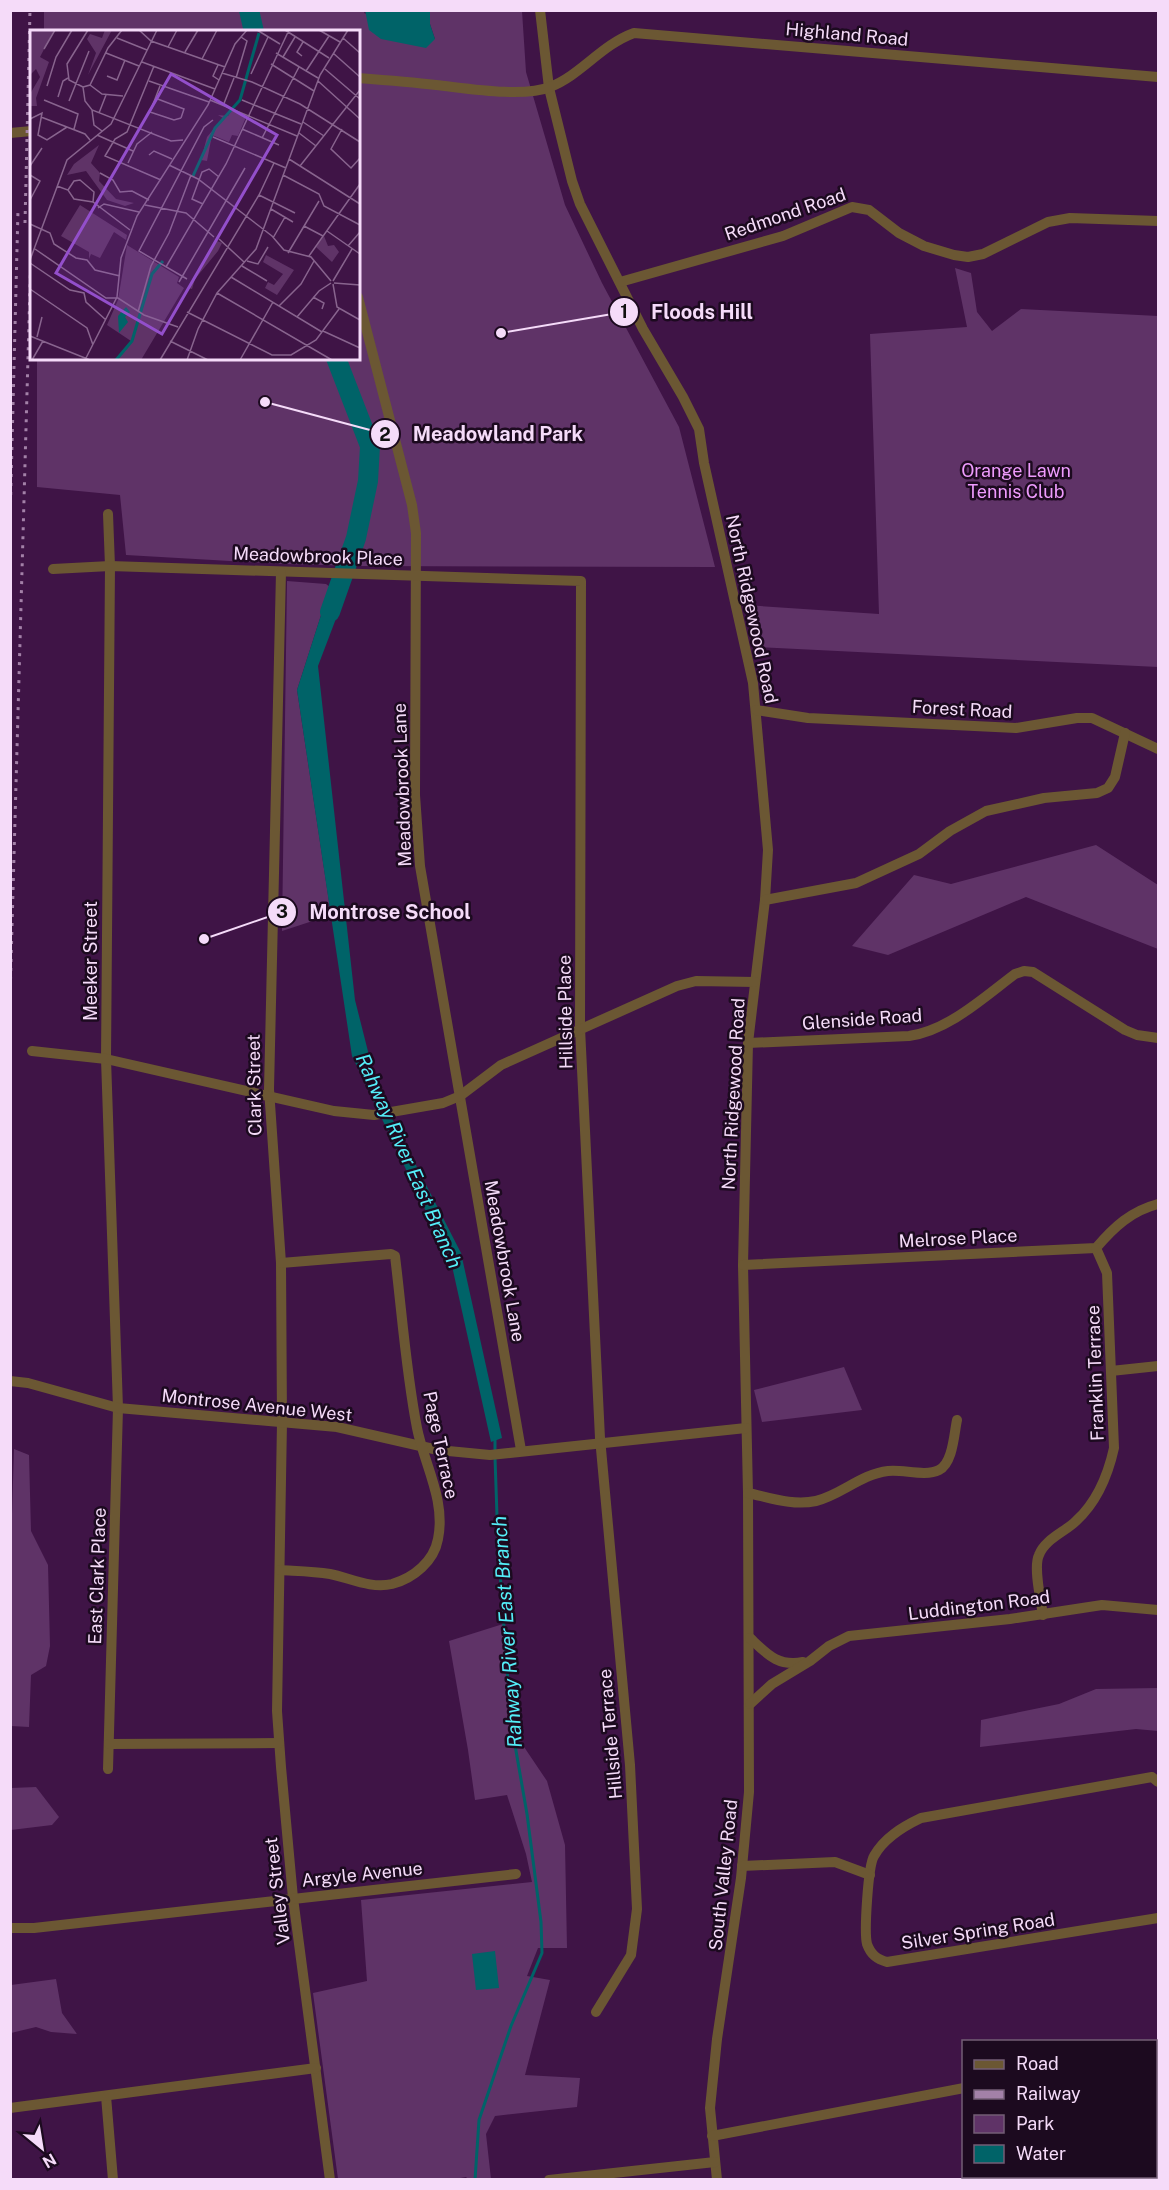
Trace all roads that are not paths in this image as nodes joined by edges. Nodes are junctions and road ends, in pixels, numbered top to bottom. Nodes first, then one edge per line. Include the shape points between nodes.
1 (540, 10) edge
2 (1158, 77) edge
3 (360, 78) edge
4 (549, 88) junction
5 (30, 131) edge
6 (10, 133) edge
7 (1158, 221) edge
8 (620, 282) junction
9 (360, 305) edge
10 (108, 514) dead end
11 (110, 566) junction
12 (53, 569) dead end
13 (281, 572) junction
14 (415, 575) junction
15 (581, 581) joint
16 (756, 710) junction
17 (1125, 734) junction
18 (1158, 750) edge
19 (765, 900) junction
20 (755, 982) junction
21 (580, 1028) junction
22 (1158, 1038) edge
23 (748, 1043) junction
24 (32, 1051) dead end
25 (106, 1059) junction
26 (269, 1096) junction
27 (460, 1096) junction
28 (1158, 1204) edge
29 (1096, 1248) junction
30 (281, 1263) junction
31 (743, 1265) junction
32 (1158, 1366) edge
33 (1112, 1371) junction
34 (13, 1381) edge
35 (118, 1408) junction
36 (957, 1420) dead end
37 (282, 1422) junction
38 (746, 1428) junction
39 (601, 1443) junction
40 (422, 1447) junction
41 (521, 1450) junction
42 (748, 1493) junction
43 (280, 1570) junction
44 (749, 1572) joint
45 (279, 1596) joint
46 (1158, 1610) edge
47 (1043, 1615) junction
48 (750, 1638) junction
49 (810, 1661) junction
50 (750, 1704) junction
51 (279, 1743) junction
52 (109, 1744) junction
53 (108, 1768) dead end
54 (1158, 1782) edge
55 (742, 1866) junction
56 (516, 1874) dead end
57 (870, 1875) junction
58 (293, 1898) junction
59 (1158, 1918) edge
60 (10, 1928) edge
61 (34, 1928) junction
62 (10, 1935) edge
63 (596, 2012) dead end
64 (316, 2068) junction
65 (962, 2088) edge
66 (106, 2096) junction
67 (10, 2109) edge
68 (712, 2136) junction
69 (715, 2162) junction
70 (582, 2177) edge
71 (113, 2180) edge
72 (330, 2180) edge
73 (549, 2180) edge
74 (717, 2180) edge

1 - 4 street, North Ridgewood Road
2 - 4 street, Highland Road via 634,33 608,46
3 - 4 street via 518,92
4 - 8 street, North Ridgewood Road via 580,204
5 - 6 street
7 - 8 street, Redmond Road via 1070,218 1048,222 983,254 968,257 916,243 869,210 852,207 783,236
8 - 16 street, North Ridgewood Road via 699,429
9 - 14 street, Meadowbrook Lane via 412,506
10 - 11 street, Meeker Street
11 - 12 street, Meadowbrook Place
11 - 13 street, Meadowbrook Place
11 - 25 street, Meeker Street
13 - 14 street, Meadowbrook Place
13 - 26 street, Clark Street
14 - 15 street, Meadowbrook Place
14 - 27 street, Meadowbrook Lane via 418,848
15 - 21 street, Hillside Place
16 - 17 street, Forest Road via 808,718 1016,728 1092,718
16 - 19 street, North Ridgewood Road via 768,850
17 - 18 street, Forest Road
17 - 19 street via 1115,777 1097,793 1044,798 986,811 919,854 856,883
19 - 20 street, North Ridgewood Road
20 - 21 street via 696,981
20 - 23 street, North Ridgewood Road
21 - 27 street via 501,1065
21 - 39 street, Hillside Place
22 - 23 street, Glenside Road via 1125,1030 1033,972 1024,971 927,1034
23 - 31 street, North Ridgewood Road
24 - 25 street
25 - 26 street
25 - 35 street, Meeker Street
26 - 27 street via 334,1111 375,1115 443,1103
26 - 30 street, Clark Street
27 - 41 street, Meadowbrook Lane
28 - 29 street via 1120,1222
29 - 31 street, Melrose Place
29 - 33 street, Franklin Terrace via 1107,1273
30 - 37 street, Clark Street
30 - 40 street, Page Terrace via 395,1256
31 - 38 street, North Ridgewood Road
32 - 33 street
33 - 47 street, Franklin Terrace via 1114,1448 1110,1464 1098,1494 1077,1520 1038,1555
34 - 35 street, Montrose Avenue West
35 - 37 street, Montrose Avenue West
35 - 52 street, East Clark Place
36 - 42 street via 949,1458 940,1470 888,1471 817,1500 792,1503
37 - 40 street, Montrose Avenue West via 337,1427
37 - 43 street, Clark Street
38 - 39 street, Montrose Avenue West
38 - 42 street, North Ridgewood Road
39 - 41 street, Montrose Avenue West
39 - 63 street, Hillside Terrace via 630,1766 637,1909 631,1955
40 - 41 street, Montrose Avenue West via 490,1455
40 - 43 street, Page Terrace via 431,1472 440,1524 432,1555 422,1567 408,1578 376,1586 328,1574
42 - 44 street, North Ridgewood Road
43 - 45 street, Clark Street
44 - 48 street, South Valley Road
45 - 51 street, Valley Street
46 - 47 street, Luddington Road via 1102,1605
47 - 49 street, Luddington Road via 849,1636
48 - 49 street via 769,1656 790,1665
48 - 50 street, South Valley Road
49 - 50 street, Luddington Road via 772,1684
50 - 55 street, South Valley Road via 749,1792
51 - 52 street
51 - 58 street, Valley Street
52 - 53 street, East Clark Place
54 - 57 street, Silver Spring Road via 1152,1777 921,1818 880,1846 872,1859
55 - 57 street via 835,1862
55 - 68 street, South Valley Road via 712,2083
56 - 58 street, Argyle Avenue
57 - 59 street, Silver Spring Road via 867,1943 877,1959 887,1962
58 - 61 street, Argyle Avenue
58 - 64 street, Valley Street
60 - 61 street, Argyle Avenue
61 - 62 street, Argyle Avenue
64 - 66 street
64 - 72 street, Valley Street
65 - 68 street
66 - 67 street
66 - 71 street
68 - 69 street, South Valley Road
69 - 70 street
69 - 74 street, South Valley Road
70 - 73 street

